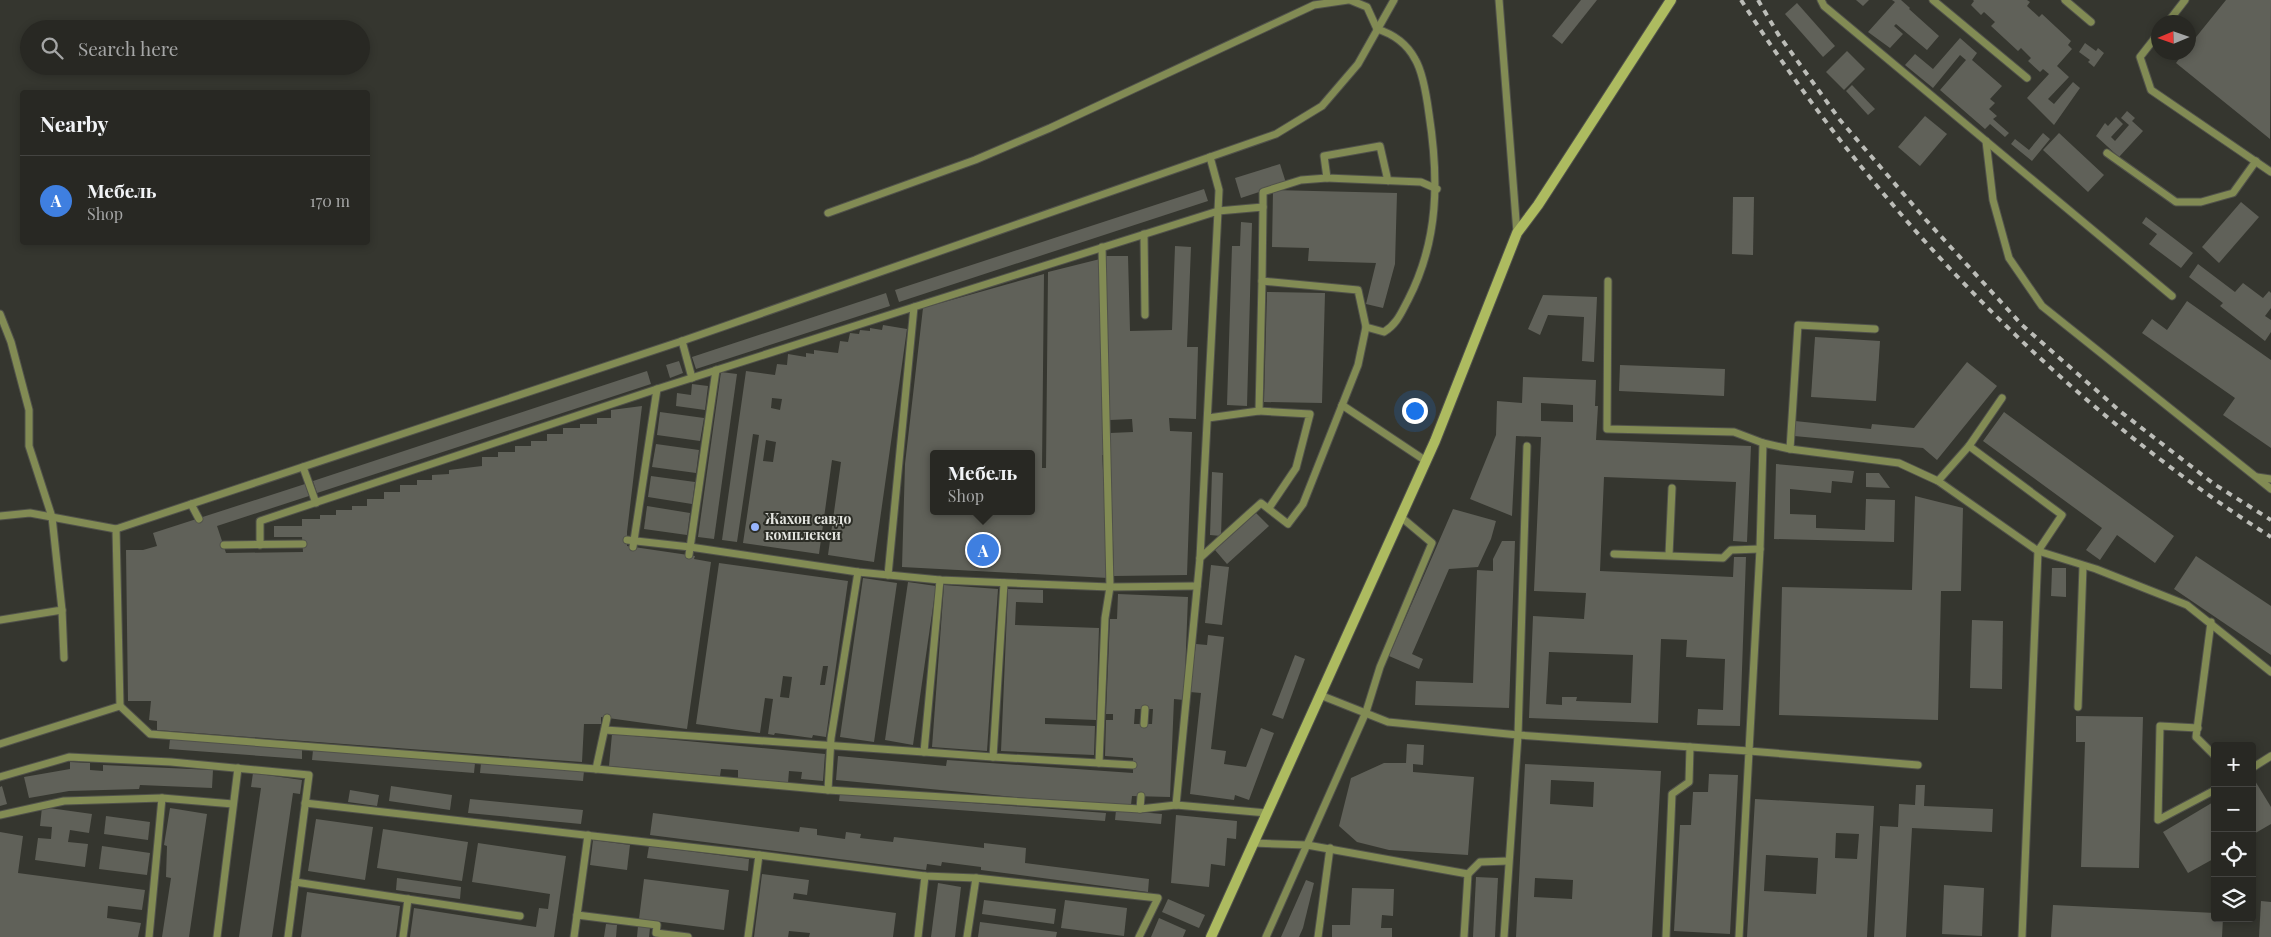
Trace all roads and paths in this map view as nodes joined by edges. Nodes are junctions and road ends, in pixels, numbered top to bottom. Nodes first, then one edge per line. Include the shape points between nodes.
1 (1349, 0) edge
2 (1394, 0) edge
3 (1499, 0) edge
4 (1672, 0) edge
5 (1821, 0) edge
6 (1933, 0) edge
7 (2065, 0) edge
8 (2185, 0) edge
9 (1314, 2) edge
10 (2173, 15) edge
11 (2091, 22) dead end
12 (1378, 29) junction
13 (2151, 43) edge
14 (2026, 78) dead end
15 (1986, 141) junction
16 (2107, 153) dead end
17 (1210, 157) junction
18 (2256, 162) junction
19 (2271, 172) edge
20 (1327, 178) junction
21 (1388, 181) junction
22 (1437, 189) junction
23 (1263, 207) junction
24 (1218, 211) junction
25 (828, 213) dead end
26 (1517, 233) junction
27 (1144, 234) junction
28 (1102, 247) junction
29 (1262, 281) junction
30 (1608, 281) dead end
31 (2172, 296) dead end
32 (914, 307) junction
33 (0, 314) edge
34 (1145, 314) dead end
35 (1366, 327) junction
36 (1875, 329) dead end
37 (682, 341) junction
38 (716, 370) junction
39 (692, 378) junction
40 (658, 389) junction
41 (2002, 398) dead end
42 (1342, 405) junction
43 (1258, 411) junction
44 (1208, 418) junction
45 (1763, 443) junction
46 (1527, 446) dead end
47 (1969, 446) junction
48 (1790, 449) junction
49 (1426, 461) junction
50 (303, 467) junction
51 (2257, 477) junction
52 (2271, 479) edge
53 (1938, 481) junction
54 (1672, 488) dead end
55 (2271, 489) edge
56 (316, 503) junction
57 (191, 504) junction
58 (1269, 508) junction
59 (0, 516) edge
60 (1401, 517) junction
61 (52, 518) junction
62 (199, 518) dead end
63 (116, 530) junction
64 (303, 544) dead end
65 (260, 545) junction
66 (224, 546) dead end
67 (690, 546) junction
68 (1760, 549) junction
69 (2038, 551) junction
70 (1614, 554) dead end
71 (689, 555) dead end
72 (1669, 556) junction
73 (1200, 558) junction
74 (2083, 566) junction
75 (858, 572) junction
76 (888, 575) junction
77 (940, 580) junction
78 (1004, 583) junction
79 (1149, 586) junction
80 (1197, 586) junction
81 (1110, 587) junction
82 (1149, 595) dead end
83 (62, 610) junction
84 (0, 620) edge
85 (2211, 622) junction
86 (64, 658) dead end
87 (2271, 672) edge
88 (1320, 695) junction
89 (120, 706) junction
90 (2078, 707) dead end
91 (1144, 709) dead end
92 (1366, 712) junction
93 (607, 718) dead end
94 (1144, 724) dead end
95 (2198, 728) junction
96 (605, 730) junction
97 (1518, 735) junction
98 (0, 744) edge
99 (831, 744) junction
100 (1690, 747) junction
101 (1749, 751) junction
102 (924, 752) junction
103 (2211, 752) edge
104 (2271, 756) edge
105 (993, 757) junction
106 (1099, 764) junction
107 (1133, 765) dead end
108 (1918, 765) dead end
109 (2256, 765) edge
110 (238, 768) junction
111 (596, 769) junction
112 (0, 777) edge
113 (828, 790) junction
114 (2211, 792) edge
115 (1141, 796) dead end
116 (162, 798) junction
117 (305, 802) junction
118 (233, 804) junction
119 (1176, 805) junction
120 (1140, 809) junction
121 (1267, 813) junction
122 (0, 815) edge
123 (588, 835) junction
124 (1253, 843) junction
125 (1307, 845) junction
126 (1330, 848) junction
127 (759, 855) junction
128 (1508, 862) junction
129 (1468, 874) junction
130 (925, 876) junction
131 (976, 878) junction
132 (294, 882) junction
133 (408, 898) junction
134 (577, 915) junction
135 (520, 916) dead end
136 (149, 937) edge
137 (217, 937) edge
138 (288, 937) edge
139 (402, 937) edge
140 (574, 937) edge
141 (688, 937) edge
142 (748, 937) edge
143 (918, 937) edge
144 (968, 937) edge
145 (1139, 937) edge
146 (1211, 937) edge
147 (1266, 937) edge
148 (1318, 937) edge
149 (1464, 937) edge
150 (1504, 937) edge
151 (1666, 937) edge
152 (1739, 937) edge
153 (2022, 937) edge

1 - 9 lane
1 - 12 lane via 1367,7
2 - 12 lane
3 - 26 lane
4 - 26 main road
5 - 15 lane via 1824,6
6 - 14 lane
7 - 11 lane
8 - 10 lane
9 - 25 lane via 1050,128 975,160
12 - 17 lane via 1358,64 1322,106 1276,134
12 - 22 lane via 1393,34 1415,59 1428,109
13 - 18 lane via 2140,57 2151,90
15 - 31 lane
15 - 51 lane via 1993,200 2008,258 2042,306
16 - 18 lane via 2176,202 2201,202 2233,193
17 - 24 lane via 1219,190
17 - 37 lane
18 - 19 lane
20 - 21 lane
20 - 21 lane via 1324,156 1380,146
20 - 23 lane via 1301,180 1263,192
21 - 22 lane via 1421,182
22 - 35 lane via 1421,275 1395,326 1384,332
23 - 24 lane
23 - 29 lane
24 - 27 lane
24 - 44 lane
26 - 49 main road
27 - 28 lane
27 - 34 lane
28 - 32 lane
28 - 81 lane
29 - 35 lane via 1358,290
29 - 43 lane
30 - 45 lane via 1607,429 1734,432
32 - 38 lane
32 - 76 lane
33 - 61 lane via 29,410 29,446
35 - 42 lane via 1358,365
36 - 48 lane via 1798,325
37 - 39 lane
37 - 50 lane
38 - 39 lane
38 - 67 lane
39 - 40 lane
40 - 56 lane
40 - 67 lane via 632,542
41 - 47 lane
42 - 49 lane
42 - 58 lane via 1303,504 1288,524
43 - 44 lane
43 - 58 lane via 1310,414 1296,468
44 - 73 lane
45 - 48 lane
45 - 68 lane
46 - 97 lane
47 - 53 lane
47 - 69 lane via 2062,515
48 - 53 lane via 1899,462
49 - 60 main road
50 - 56 lane
50 - 57 lane
51 - 52 lane
51 - 55 lane
53 - 69 lane
54 - 72 lane
56 - 65 lane via 260,521
57 - 62 lane
57 - 63 lane
58 - 73 lane via 1261,503
59 - 61 lane via 30,513
60 - 88 main road
60 - 92 lane via 1432,543 1380,667
61 - 63 lane
61 - 83 lane
63 - 89 lane
64 - 65 lane
65 - 66 lane
67 - 71 lane
67 - 75 lane
68 - 72 lane via 1731,550 1723,558
68 - 101 lane
69 - 74 lane
69 - 153 lane
70 - 72 lane
73 - 80 lane
74 - 85 lane via 2187,604
74 - 90 lane
75 - 76 lane
75 - 99 lane
76 - 77 lane
77 - 78 lane
77 - 102 lane
78 - 81 lane
78 - 105 lane
79 - 80 lane
79 - 81 lane
79 - 82 lane
80 - 119 lane
81 - 106 lane via 1105,618
83 - 84 lane
83 - 86 lane
85 - 87 lane
85 - 95 lane
88 - 92 lane
88 - 121 main road
89 - 98 lane
89 - 111 lane via 150,734
91 - 94 lane
92 - 97 lane via 1388,722
92 - 125 lane
93 - 96 lane
95 - 103 lane via 2196,737
95 - 114 lane via 2160,726 2158,820
96 - 99 lane via 665,729
96 - 111 lane
97 - 100 lane
97 - 128 lane
99 - 102 lane
99 - 113 lane
100 - 101 lane
100 - 151 lane via 1689,782 1672,794
101 - 108 lane
101 - 152 lane
102 - 105 lane
104 - 109 lane
105 - 106 lane
106 - 107 lane
110 - 112 lane via 69,757
110 - 117 lane via 309,775
110 - 118 lane
111 - 113 lane
113 - 120 lane
115 - 120 lane
116 - 118 lane
116 - 122 lane via 64,801
116 - 136 lane
117 - 123 lane
117 - 132 lane
118 - 137 lane
119 - 120 lane
119 - 121 lane
121 - 124 main road
123 - 127 lane
123 - 134 lane
124 - 125 lane
124 - 146 main road
125 - 126 lane
125 - 147 lane
126 - 129 lane
126 - 148 lane
127 - 130 lane
127 - 142 lane
128 - 129 lane via 1480,862
128 - 150 lane
129 - 149 lane
130 - 131 lane
130 - 143 lane
131 - 144 lane
131 - 145 lane via 1158,898
132 - 133 lane
132 - 138 lane
133 - 135 lane
133 - 139 lane
134 - 140 lane
134 - 141 lane via 657,925 656,933

